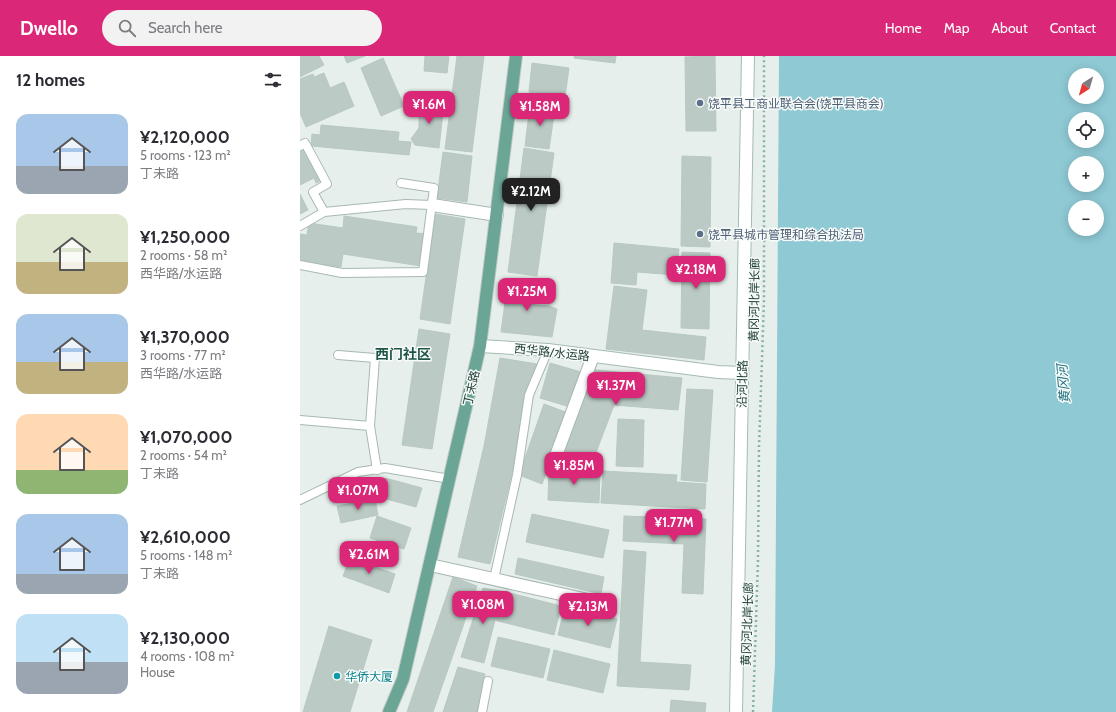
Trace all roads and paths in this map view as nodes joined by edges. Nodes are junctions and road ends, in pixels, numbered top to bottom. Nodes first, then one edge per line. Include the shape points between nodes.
1 (516, 56) edge
2 (748, 56) edge
3 (764, 56) edge
4 (300, 146) edge
5 (401, 183) dead end
6 (432, 206) junction
7 (324, 212) junction
8 (497, 215) junction
9 (300, 226) edge
10 (300, 265) edge
11 (480, 346) junction
12 (548, 350) junction
13 (338, 355) dead end
14 (593, 356) junction
15 (742, 373) junction
16 (300, 420) edge
17 (370, 426) junction
18 (554, 461) dead end
19 (377, 470) junction
20 (450, 479) junction
21 (300, 500) edge
22 (430, 565) junction
23 (494, 579) junction
24 (606, 604) dead end
25 (488, 681) dead end
26 (389, 712) edge
27 (482, 712) edge
28 (736, 712) edge
29 (753, 712) edge

1 - 8 main road, 丁未路
2 - 15 street, 沿河北路
3 - 29 path, 黄冈河北岸长廊 via 764,300
4 - 7 lane via 305,143 327,184 313,192
5 - 6 lane via 434,188
6 - 7 lane via 406,204
6 - 8 street
6 - 10 lane via 423,272 342,273
7 - 9 lane
8 - 11 main road, 丁未路
11 - 12 street, 西华路/水运路
11 - 20 main road, 丁未路
12 - 14 street, 西华路/水运路
12 - 23 lane via 529,396 517,475
13 - 17 lane via 375,358
14 - 15 street, 西华路/水运路
14 - 18 street
15 - 28 street, 沿河北路
16 - 17 lane
17 - 19 lane
19 - 20 lane via 385,468
19 - 21 lane via 358,472
20 - 22 main road, 丁未路
22 - 23 street
22 - 26 main road, 丁未路 via 403,679
23 - 24 street
25 - 27 lane

